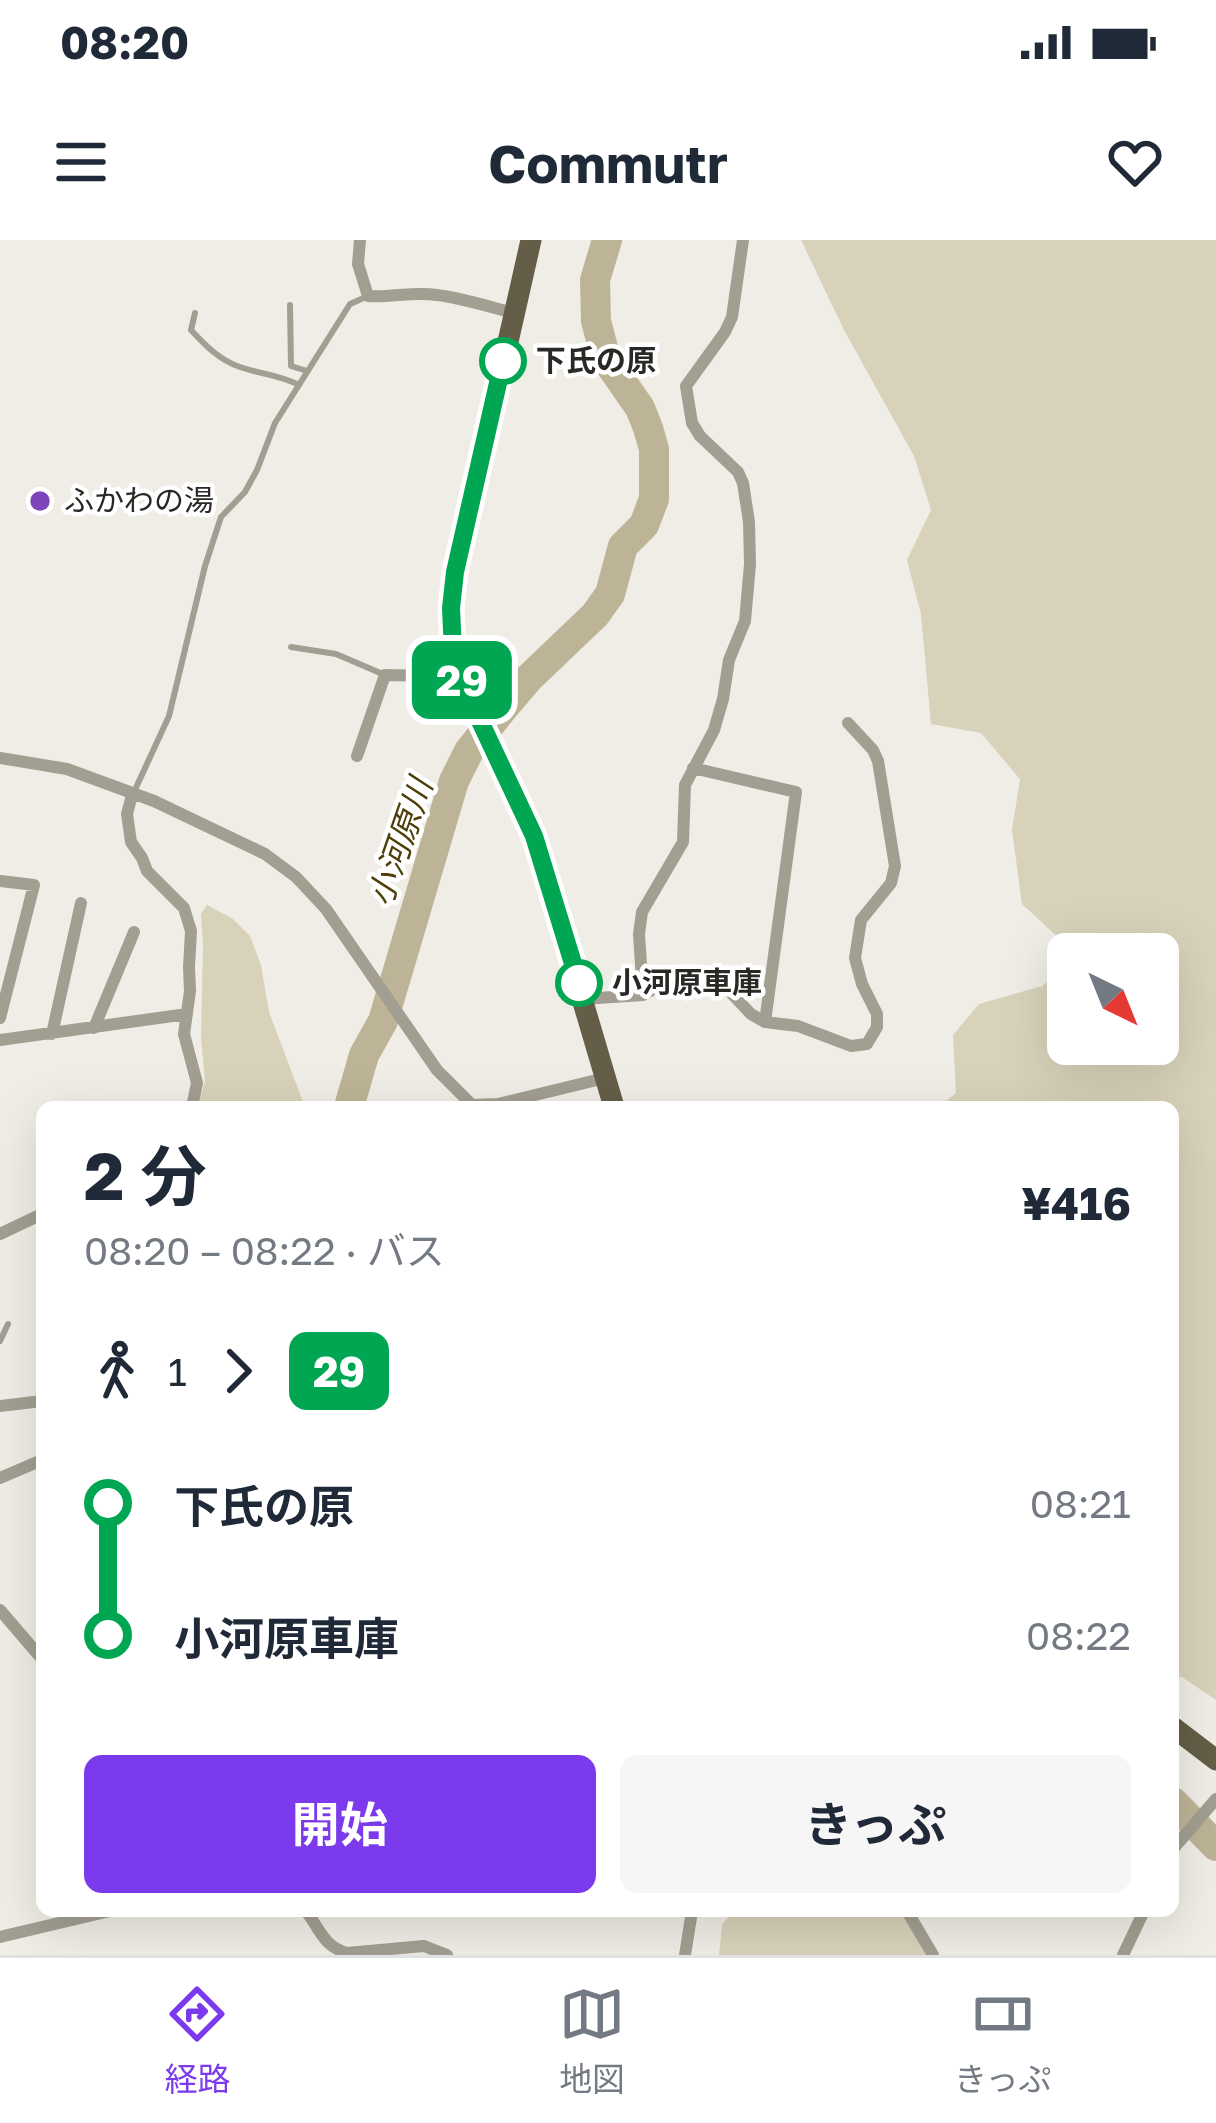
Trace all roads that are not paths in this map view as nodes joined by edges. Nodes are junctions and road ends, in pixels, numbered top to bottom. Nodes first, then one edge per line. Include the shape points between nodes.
1 (360, 240) edge
2 (532, 240) edge
3 (743, 240) edge
4 (368, 296) junction
5 (290, 305) dead end
6 (195, 313) dead end
7 (514, 313) junction
8 (308, 371) junction
9 (299, 385) junction
10 (291, 647) dead end
11 (457, 670) junction
12 (386, 674) junction
13 (848, 724) dead end
14 (357, 756) dead end
15 (0, 758) edge
16 (693, 768) junction
17 (132, 795) junction
18 (0, 881) edge
19 (81, 903) dead end
20 (134, 932) dead end
21 (643, 995) junction
22 (583, 999) junction
23 (187, 1014) junction
24 (0, 1018) edge
25 (765, 1022) junction
26 (94, 1028) junction
27 (52, 1034) junction
28 (0, 1040) edge
29 (605, 1078) junction
30 (193, 1101) edge
31 (468, 1101) edge
32 (510, 1101) edge
33 (612, 1101) edge
34 (36, 1216) edge
35 (0, 1234) edge
36 (8, 1324) dead end
37 (0, 1341) edge
38 (36, 1401) edge
39 (0, 1406) edge
40 (36, 1463) edge
41 (0, 1478) edge
42 (0, 1610) edge
43 (36, 1652) edge
44 (1179, 1732) edge
45 (1216, 1760) edge
46 (1216, 1799) edge
47 (1179, 1842) edge
48 (85, 1917) edge
49 (310, 1917) edge
50 (691, 1917) edge
51 (911, 1917) edge
52 (1141, 1917) edge
53 (0, 1937) edge
54 (346, 1954) edge
55 (447, 1955) edge
56 (685, 1955) edge
57 (933, 1955) edge
58 (1123, 1955) edge

1 - 4 street
2 - 7 main road
3 - 16 street via 732,317 686,386 692,423 738,472 747,496 750,564 745,621 714,730
4 - 7 street via 438,295
4 - 8 lane via 350,304
5 - 8 lane via 291,366
6 - 9 lane via 191,329 209,350
7 - 11 main road via 455,572
8 - 9 lane
9 - 17 lane via 245,492 221,517 169,716
10 - 12 lane
11 - 12 street
11 - 22 main road via 534,836
12 - 14 street
13 - 25 street via 878,761 894,847 891,883 861,920 855,958 877,1027 867,1044 851,1046
15 - 17 street via 67,769
16 - 21 street via 683,842 643,912
16 - 25 street via 796,792
17 - 23 street via 131,842 147,872 184,908 191,931
17 - 31 street via 265,854 296,877
18 - 24 street via 34,885
19 - 27 street
20 - 26 street
21 - 22 street
21 - 25 street via 695,972 717,978
22 - 29 main road
23 - 26 street
23 - 30 street
26 - 27 street
27 - 28 street
29 - 32 street
29 - 33 main road
34 - 35 street
36 - 37 lane
38 - 39 street
40 - 41 street
42 - 43 street
44 - 45 main road
46 - 47 street
48 - 53 street
49 - 54 street via 326,1943
50 - 56 street
51 - 57 street
52 - 58 street
54 - 55 street via 424,1946

